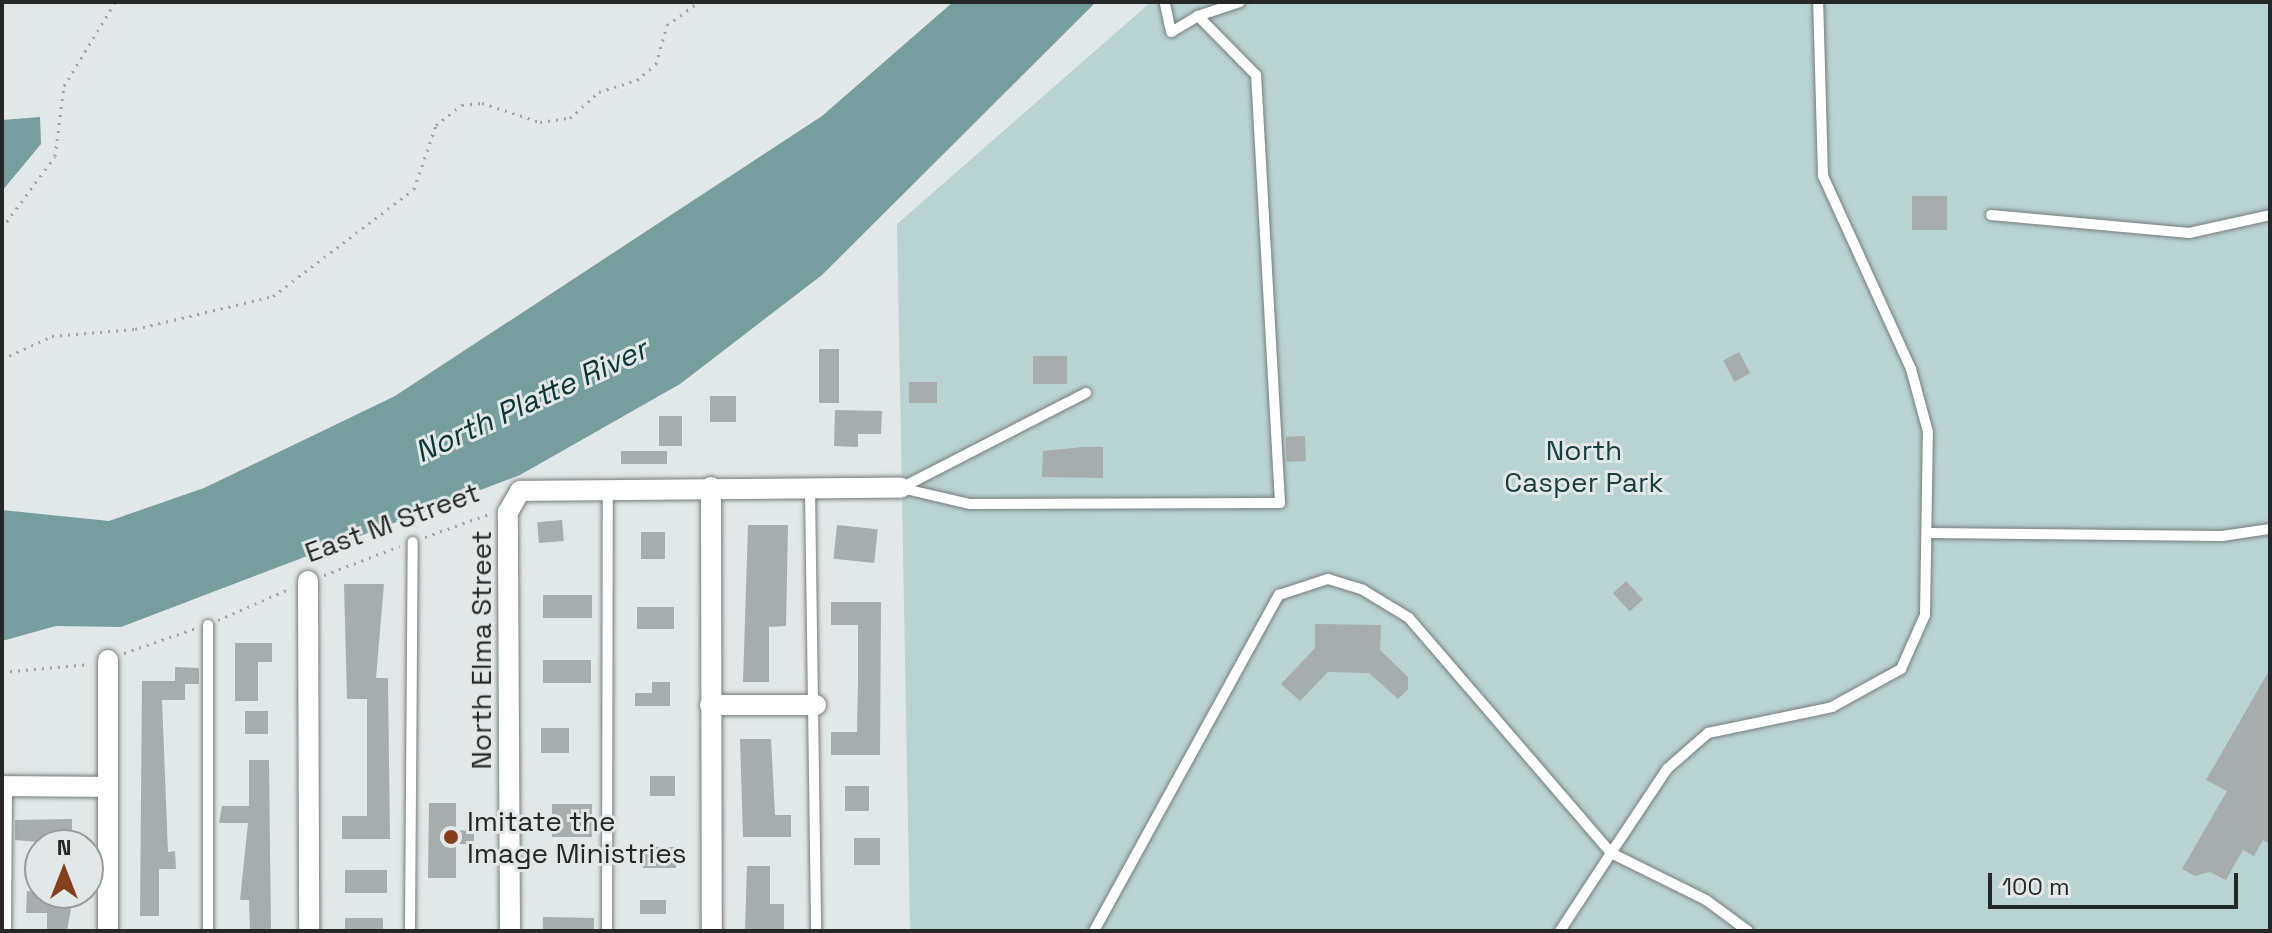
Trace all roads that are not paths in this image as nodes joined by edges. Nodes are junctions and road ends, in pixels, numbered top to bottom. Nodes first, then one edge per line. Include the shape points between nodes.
1 (1240, 2) edge
2 (1818, 2) edge
3 (1165, 3) edge
4 (1198, 16) junction
5 (1991, 215) dead end
6 (2270, 215) edge
7 (1086, 393) dead end
8 (711, 487) junction
9 (608, 488) junction
10 (901, 488) junction
11 (810, 489) junction
12 (508, 512) joint
13 (2270, 529) edge
14 (1929, 533) junction
15 (413, 542) road end
16 (308, 581) road end
17 (208, 625) road end
18 (108, 660) road end
19 (710, 705) junction
20 (816, 705) junction
21 (5, 786) edge
22 (108, 787) junction
23 (1611, 853) junction
24 (6, 931) edge
25 (108, 931) edge
26 (208, 931) edge
27 (309, 931) edge
28 (410, 931) edge
29 (510, 931) edge
30 (607, 931) edge
31 (712, 931) edge
32 (816, 931) edge
33 (1094, 931) edge
34 (1560, 931) edge
35 (1748, 931) edge

1 - 4 lane
2 - 14 lane via 1823,176 1921,401
3 - 4 lane via 1171,32
4 - 10 lane via 1256,75 1280,503 970,504
5 - 6 lane via 2189,233
7 - 10 lane
8 - 9 street, East M Street
8 - 11 street, East M Street
8 - 19 street
9 - 12 street, East M Street via 520,491
9 - 30 lane
10 - 11 street, East M Street
11 - 20 lane
12 - 29 street, North Elma Street
13 - 14 lane via 2222,536
14 - 23 lane via 1925,615 1901,669 1832,707 1708,733 1667,769
15 - 28 lane
16 - 27 street
17 - 26 lane
18 - 22 street
19 - 20 street
19 - 31 street
20 - 32 lane
21 - 22 street
21 - 24 lane
22 - 25 street
23 - 33 lane via 1409,618 1363,590 1328,579 1279,595
23 - 34 lane
23 - 35 lane via 1706,900

